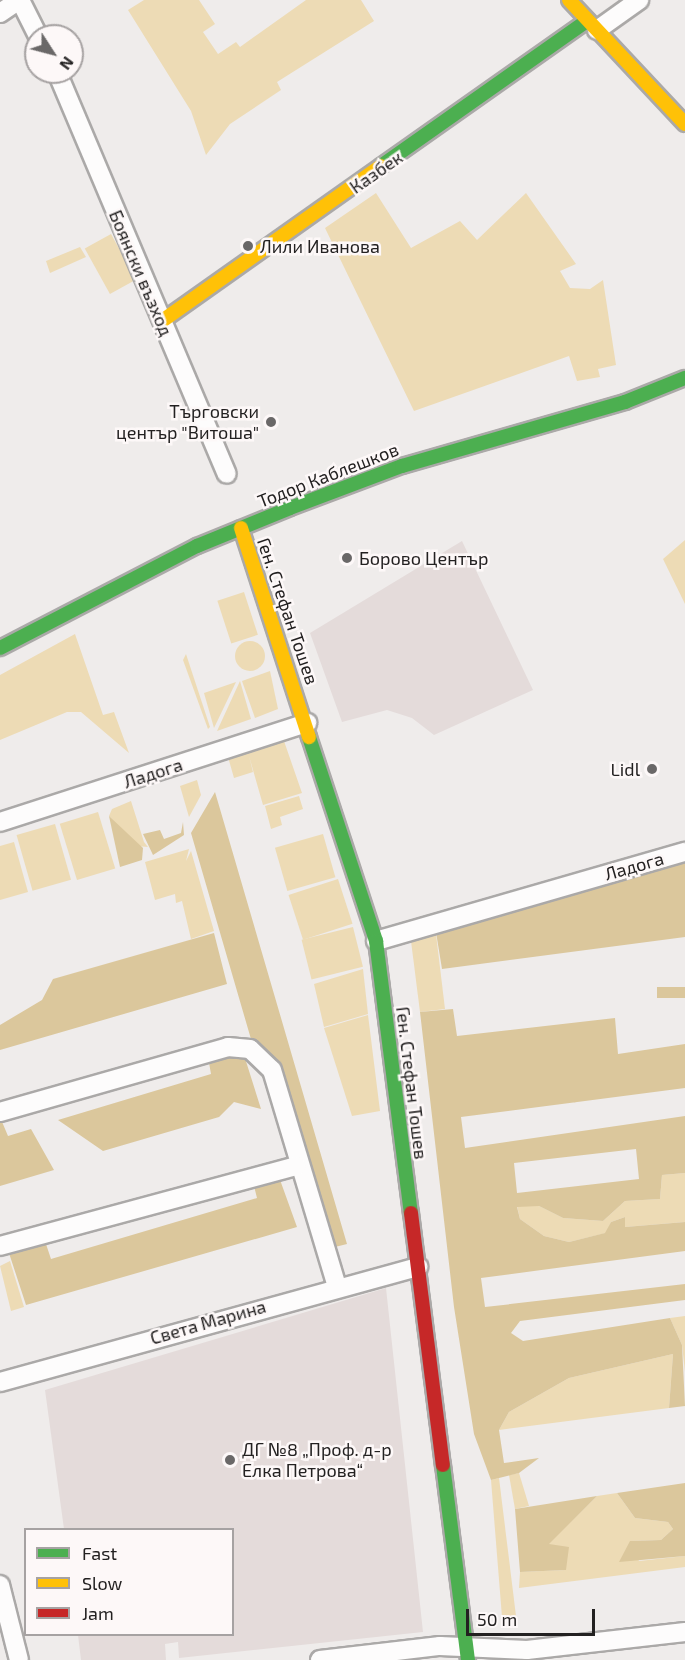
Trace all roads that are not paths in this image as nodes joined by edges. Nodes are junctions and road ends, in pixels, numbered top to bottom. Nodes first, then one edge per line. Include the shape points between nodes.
1 (19, 0) edge
2 (569, 0) edge
3 (639, 0) edge
4 (0, 13) edge
5 (32, 24) edge
6 (592, 25) junction
7 (62, 84) edge
8 (685, 124) edge
9 (162, 321) junction
10 (685, 378) edge
11 (227, 474) dead end
12 (241, 528) junction
13 (0, 648) edge
14 (307, 723) junction
15 (0, 822) edge
16 (685, 852) edge
17 (376, 941) junction
18 (0, 1112) edge
19 (297, 1166) junction
20 (0, 1246) edge
21 (418, 1267) junction
22 (337, 1286) junction
23 (0, 1382) edge
24 (0, 1586) edge
25 (685, 1632) edge
26 (467, 1654) edge
27 (18, 1660) edge
28 (320, 1660) edge

1 - 4 street
1 - 5 street
2 - 6 street
3 - 6 street, Казбек
6 - 8 street
6 - 9 street, Казбек
7 - 9 street, Боянски възход
9 - 11 street, Боянски възход
10 - 12 street, Тодор Каблешков via 625,402 402,466
12 - 13 street, Тодор Каблешков
12 - 14 street, Ген. Стефан Тошев
14 - 15 street, Ладога
14 - 17 street, Ген. Стефан Тошев
16 - 17 street, Ладога
17 - 21 street, Ген. Стефан Тошев
18 - 19 street via 228,1047 250,1049 272,1070
19 - 20 street
19 - 22 street
21 - 22 street, Света Марина
21 - 26 street, Ген. Стефан Тошев
22 - 23 street, Света Марина
24 - 27 street
25 - 26 street
26 - 28 street via 440,1646

